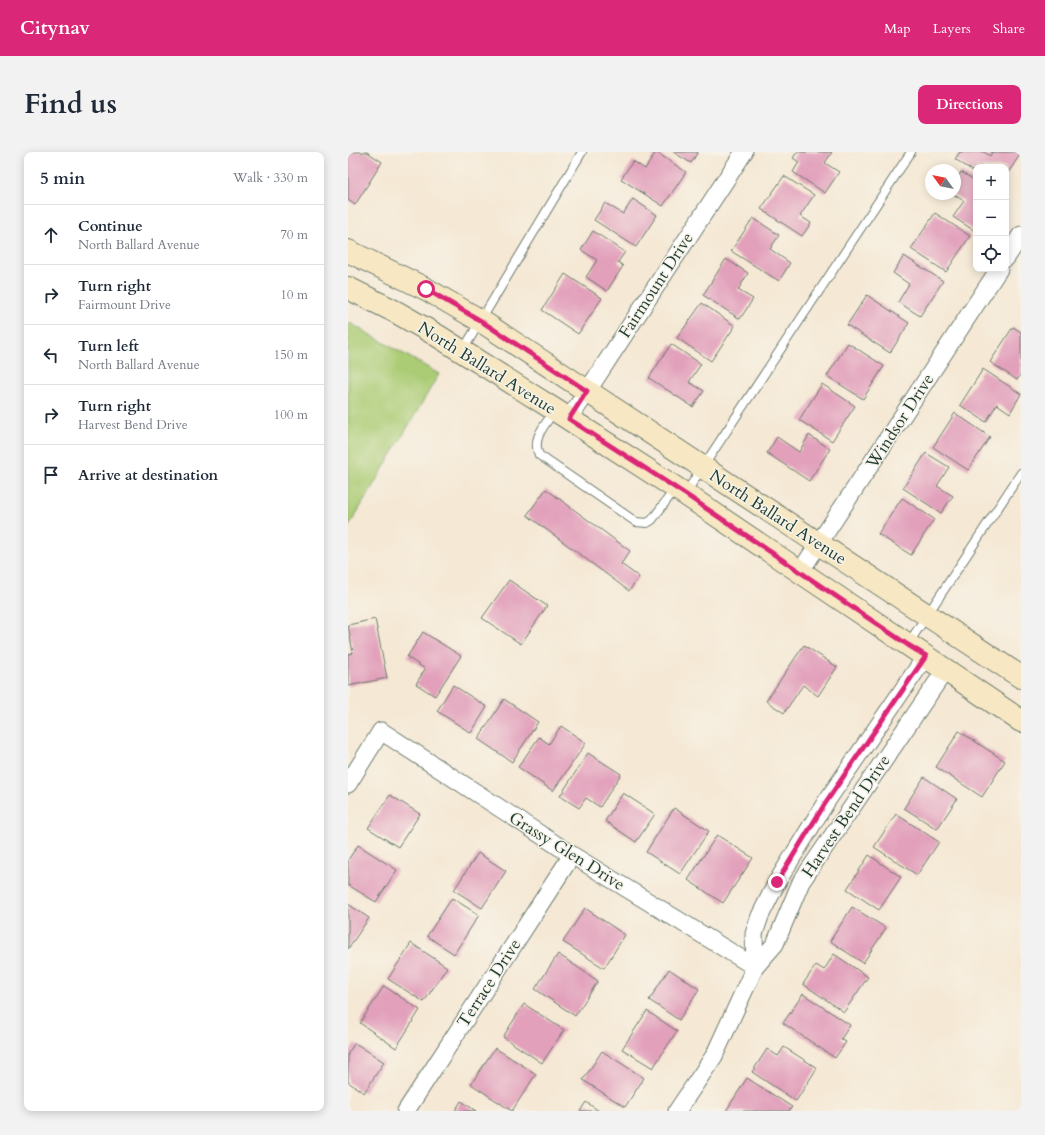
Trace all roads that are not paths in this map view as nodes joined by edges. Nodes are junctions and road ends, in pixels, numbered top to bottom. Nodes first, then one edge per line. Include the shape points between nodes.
1 (582, 152) edge
2 (744, 152) edge
3 (911, 152) edge
4 (1021, 235) edge
5 (348, 251) edge
6 (1009, 253) edge
7 (997, 272) edge
8 (348, 288) edge
9 (481, 321) junction
10 (463, 351) junction
11 (587, 391) junction
12 (562, 414) junction
13 (703, 467) junction
14 (1021, 473) edge
15 (680, 492) junction
16 (819, 543) junction
17 (800, 572) junction
18 (927, 615) junction
19 (917, 651) junction
20 (946, 669) junction
21 (1021, 677) edge
22 (1021, 720) edge
23 (348, 784) edge
24 (572, 855) junction
25 (755, 968) junction
26 (406, 1111) edge
27 (677, 1111) edge

1 - 9 lane
2 - 11 street, Fairmount Drive
3 - 13 lane
4 - 6 street
5 - 9 main road, North Ballard Avenue via 426,289
7 - 16 street, Windsor Drive
8 - 10 main road, North Ballard Avenue via 396,312
9 - 10 lane
9 - 11 main road, North Ballard Avenue
10 - 12 main road, North Ballard Avenue
11 - 12 street, Fairmount Drive
11 - 13 main road, North Ballard Avenue
12 - 15 main road, North Ballard Avenue
12 - 15 lane via 537,439 539,455 636,522 647,523 652,520
13 - 15 lane
13 - 16 main road, North Ballard Avenue
14 - 18 lane
15 - 17 main road, North Ballard Avenue
16 - 17 street, Windsor Drive
16 - 18 main road, North Ballard Avenue
17 - 19 main road, North Ballard Avenue
18 - 19 lane
18 - 21 main road, North Ballard Avenue
19 - 20 main road, North Ballard Avenue
19 - 25 street, Harvest Bend Drive via 777,882 754,934
20 - 22 main road, North Ballard Avenue
20 - 25 street, Harvest Bend Drive via 800,882 775,944
23 - 24 street, Grassy Glen Drive via 381,731
24 - 25 street, Grassy Glen Drive
24 - 26 street, Terrace Drive
25 - 27 street, Harvest Bend Drive via 714,1056

